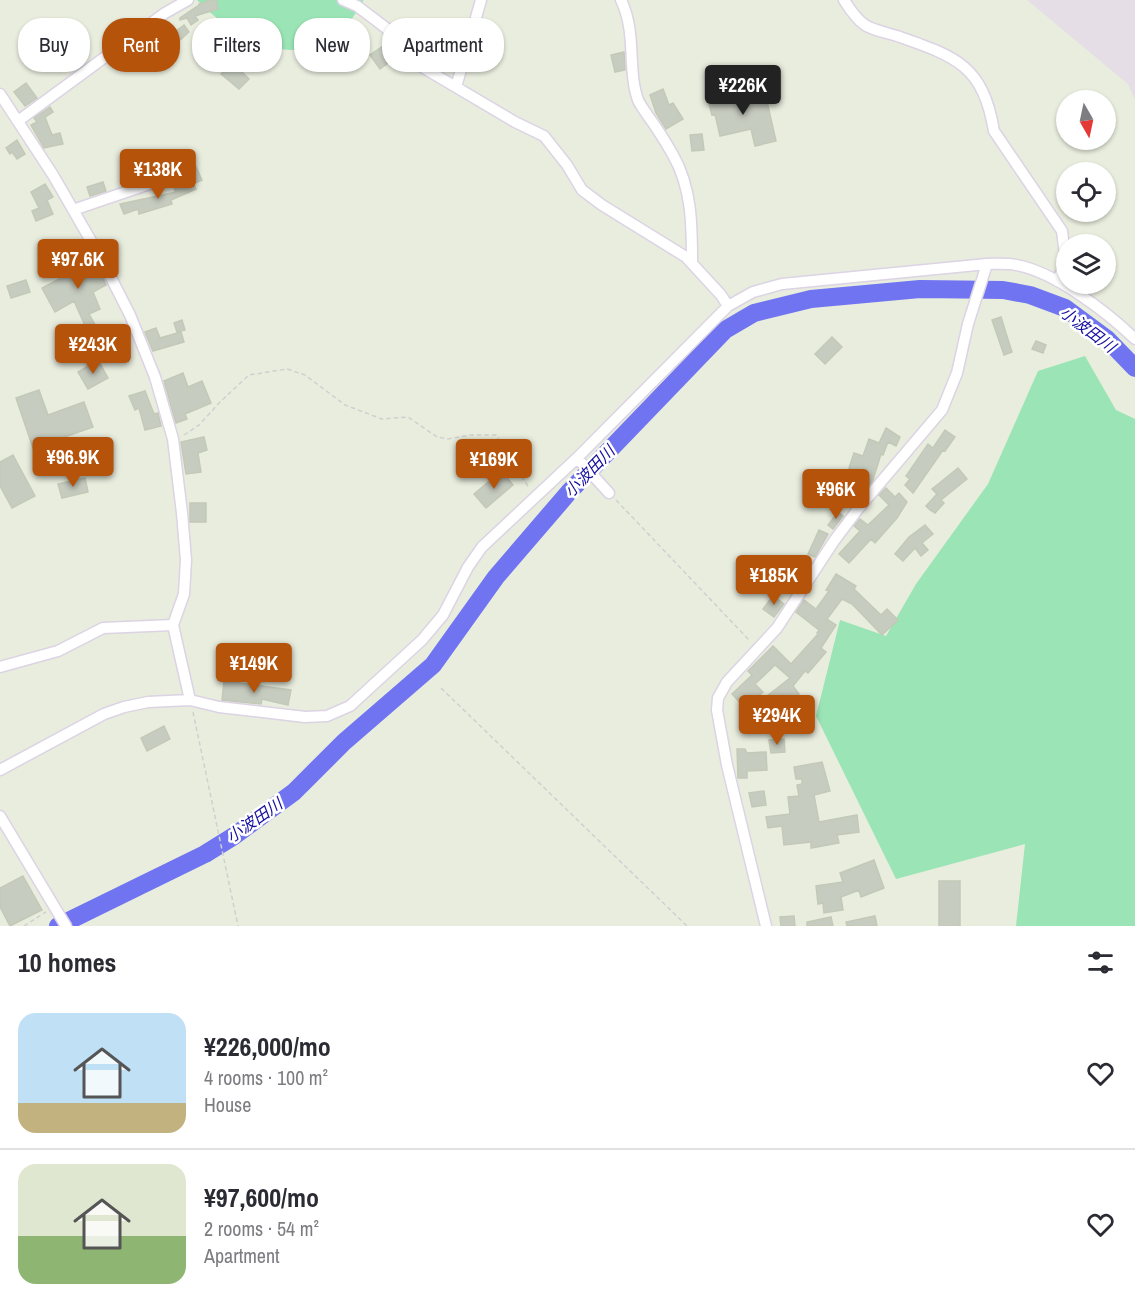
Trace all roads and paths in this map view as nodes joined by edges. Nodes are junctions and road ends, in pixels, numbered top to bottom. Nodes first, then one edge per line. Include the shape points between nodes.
1 (188, 0) edge
2 (343, 0) edge
3 (494, 0) edge
4 (621, 0) edge
5 (844, 0) edge
6 (481, 1) edge
7 (456, 87) junction
8 (0, 94) edge
9 (18, 121) junction
10 (176, 175) dead end
11 (73, 210) junction
12 (1062, 234) edge
13 (692, 263) junction
14 (986, 268) junction
15 (1056, 281) edge
16 (1077, 294) edge
17 (728, 306) junction
18 (1135, 339) edge
19 (173, 439) junction
20 (579, 461) junction
21 (609, 493) joint
22 (534, 496) junction
23 (173, 625) junction
24 (757, 649) junction
25 (0, 667) edge
26 (441, 688) dead end
27 (190, 700) junction
28 (0, 770) edge
29 (0, 816) edge
30 (55, 908) junction
31 (24, 926) edge
32 (66, 926) edge
33 (238, 926) edge
34 (687, 926) edge
35 (766, 926) edge

1 - 9 street
2 - 7 street via 386,28 422,67
3 - 6 street
4 - 13 street via 632,38 638,100 675,157 687,192
5 - 12 street via 865,25 939,51 964,65 980,84 994,131
6 - 7 street
7 - 13 street via 544,136 582,190
8 - 9 street
9 - 11 street
10 - 11 street
11 - 19 street via 130,315 155,377
13 - 17 street
14 - 15 street via 1017,265
14 - 17 street via 782,284 753,292
14 - 24 street via 955,381 942,410 858,509 777,628
16 - 18 street
17 - 20 street
19 - 22 path via 199,425 249,375 287,369 305,375 345,405 382,418 408,417 436,437 496,435
19 - 23 street via 186,560 184,594
20 - 21 street
20 - 22 street
21 - 24 path
22 - 27 street via 482,547 443,615 422,640 350,706 327,716 305,717
23 - 25 street via 103,628 58,651
23 - 27 street
24 - 35 street via 727,682 718,698 717,710
26 - 34 path
27 - 28 street via 124,706
27 - 33 path
29 - 30 street
30 - 31 path
30 - 32 street

